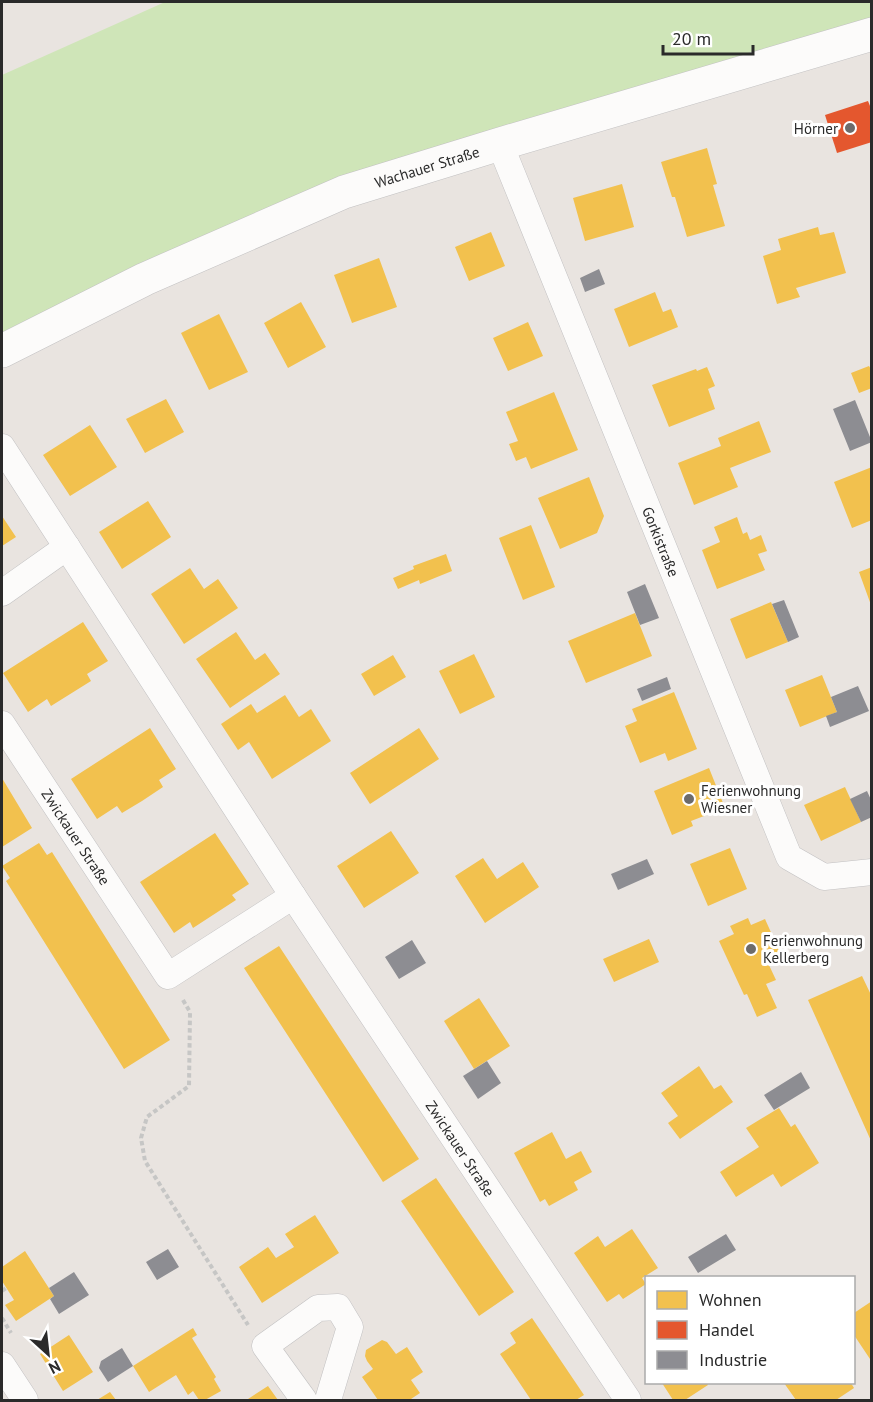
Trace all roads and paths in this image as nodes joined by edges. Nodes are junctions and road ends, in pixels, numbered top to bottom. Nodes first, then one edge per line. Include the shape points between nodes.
1 (872, 34) edge
2 (500, 144) junction
3 (2, 351) edge
4 (2, 447) edge
5 (67, 547) junction
6 (2, 593) edge
7 (2, 724) edge
8 (872, 872) edge
9 (293, 896) junction
10 (168, 976) junction
11 (2, 1318) edge
12 (11, 1333) dead end
13 (265, 1346) junction
14 (2, 1365) edge
15 (25, 1401) edge
16 (304, 1401) edge
17 (328, 1401) edge
18 (628, 1401) edge

1 - 2 main road, Wachauer Straße
2 - 3 main road, Wachauer Straße via 344,192 145,279
2 - 8 street, Gorkistraße via 789,857 824,877
4 - 5 street, Zwickauer Straße
5 - 6 street
5 - 9 street, Zwickauer Straße
7 - 10 street, Zwickauer Straße
9 - 10 street
9 - 18 street, Zwickauer Straße
10 - 13 path via 190,1012 189,1086 147,1117 141,1138 145,1161
11 - 12 path
13 - 16 street
13 - 17 street via 318,1308 338,1307 350,1327
14 - 15 street

